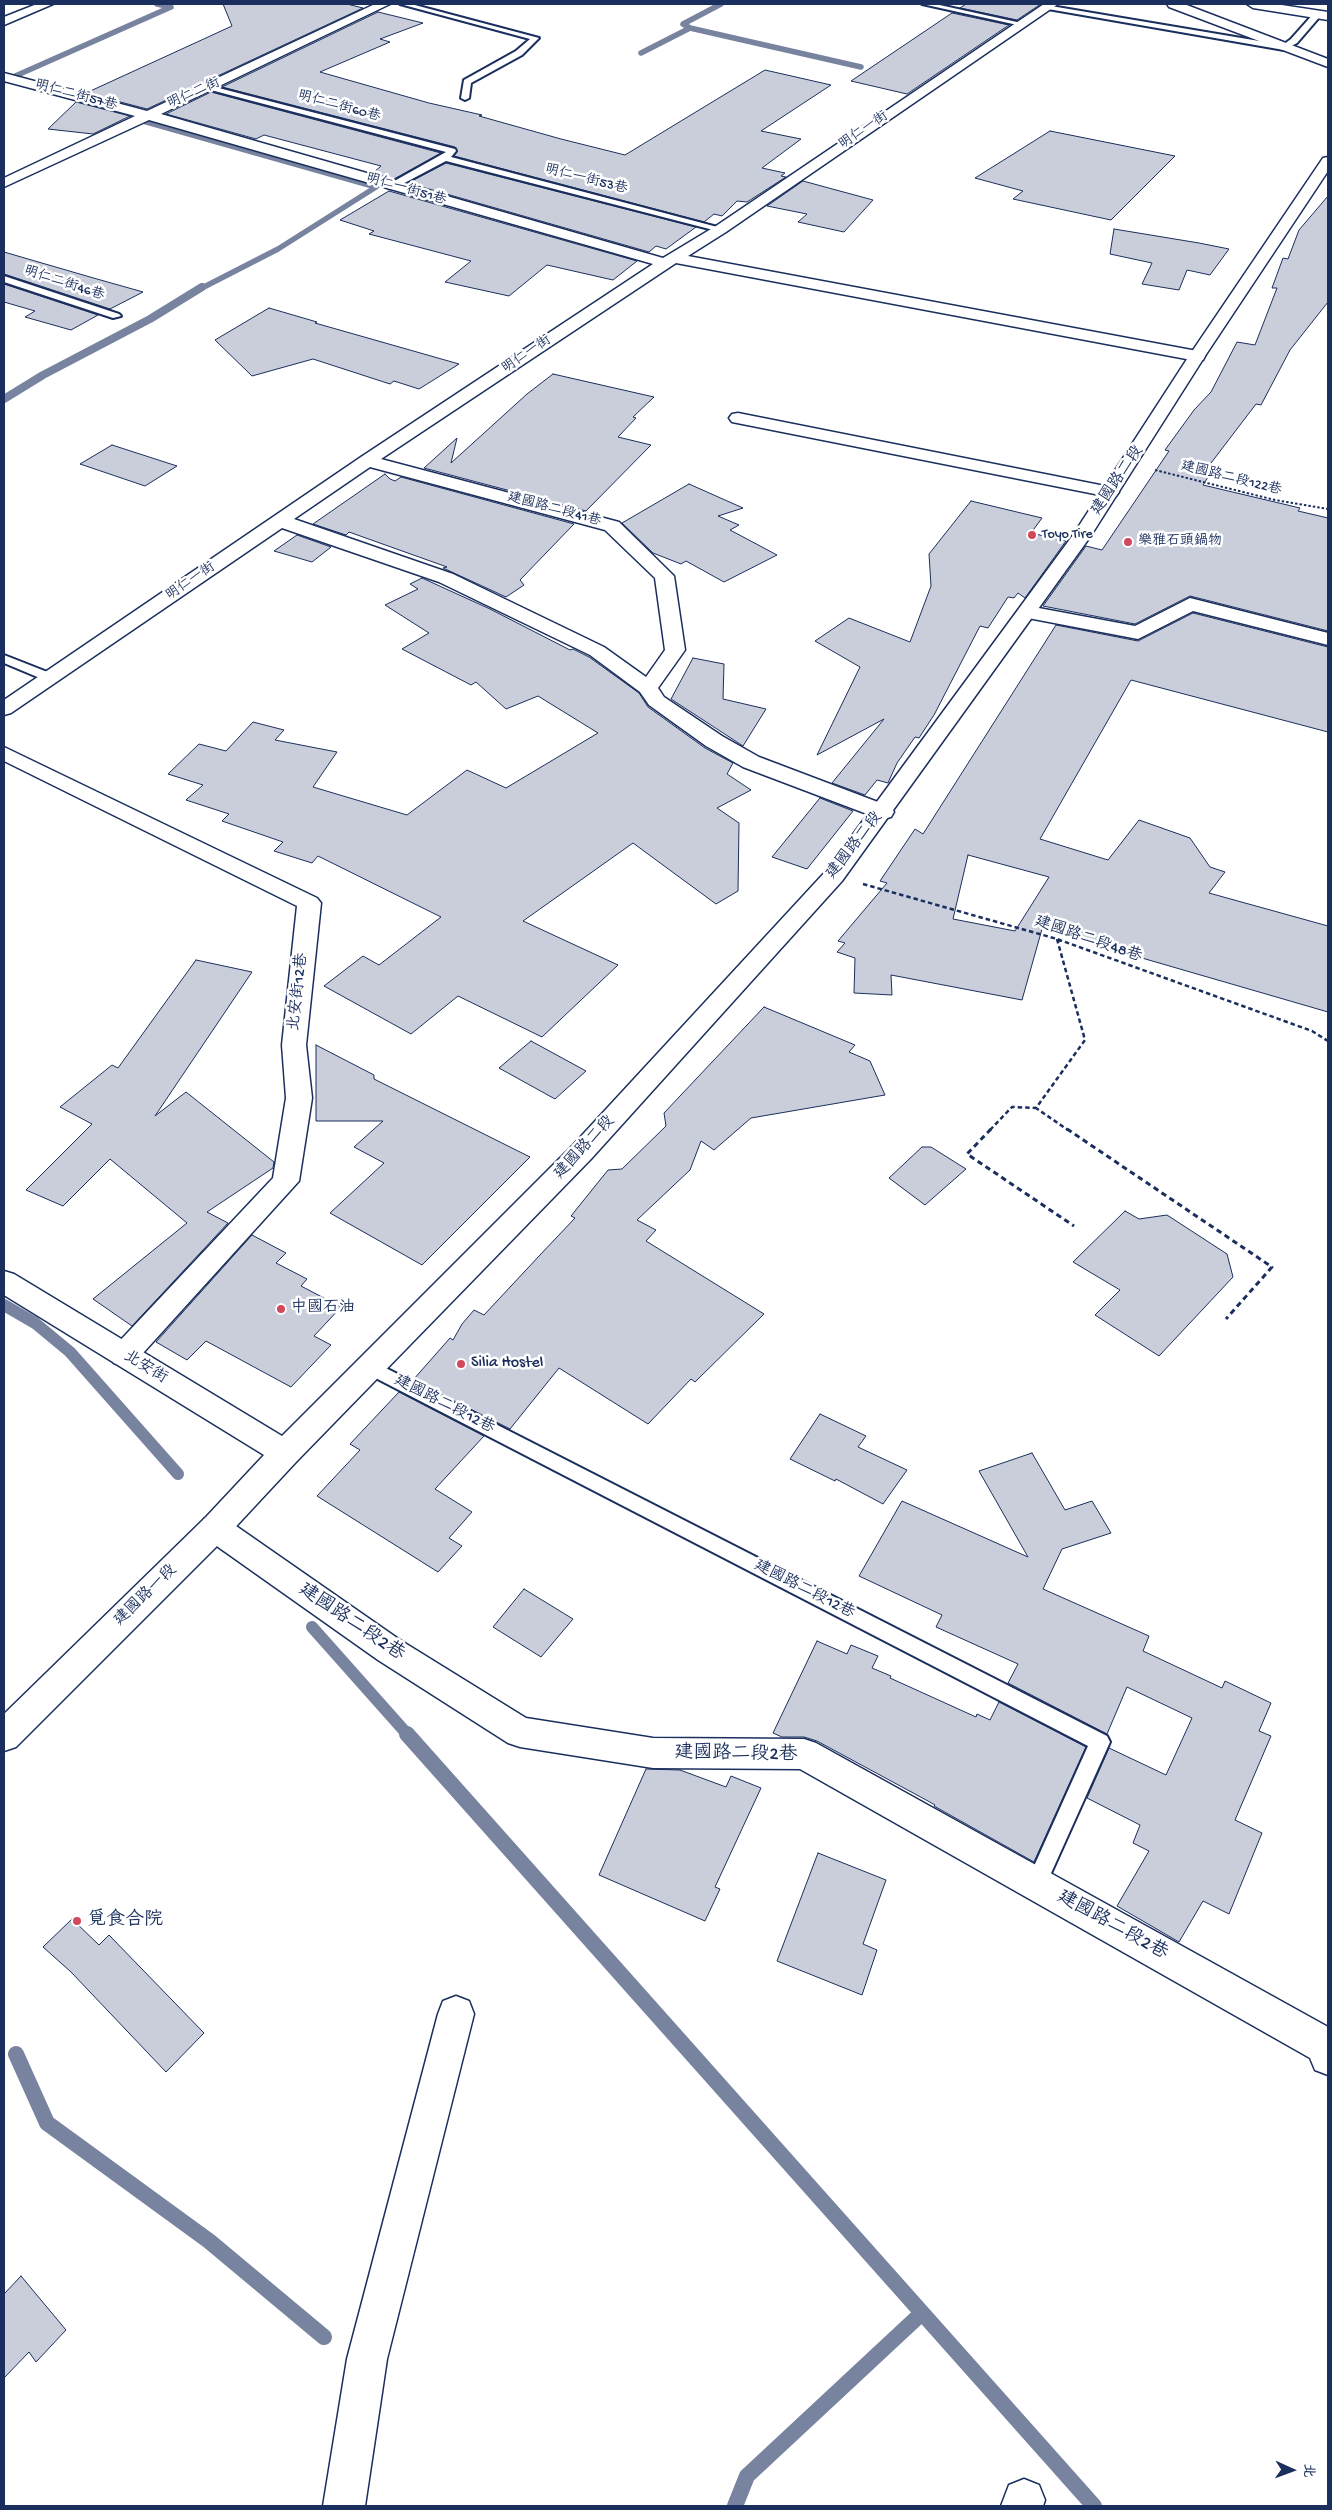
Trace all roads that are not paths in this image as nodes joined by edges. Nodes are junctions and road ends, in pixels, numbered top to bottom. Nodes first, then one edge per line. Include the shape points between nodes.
1 (47, 4) edge
2 (384, 4) edge
3 (402, 4) edge
4 (926, 4) edge
5 (1173, 4) edge
6 (1253, 4) edge
7 (1045, 5) edge
8 (1323, 15) edge
9 (4, 21) edge
10 (1022, 24) junction
11 (1284, 48) junction
12 (1328, 64) edge
13 (4, 77) edge
14 (210, 87) junction
15 (465, 98) dead end
16 (148, 115) junction
17 (445, 158) junction
18 (1328, 161) edge
19 (4, 182) edge
20 (392, 186) junction
21 (721, 229) junction
22 (670, 260) junction
23 (4, 279) edge
24 (116, 316) dead end
25 (1197, 356) junction
26 (738, 418) dead end
27 (367, 461) junction
28 (1110, 492) junction
29 (280, 521) junction
30 (1028, 612) junction
31 (1328, 639) edge
32 (4, 658) edge
33 (50, 678) junction
34 (648, 688) junction
35 (4, 709) edge
36 (4, 753) edge
37 (883, 812) junction
38 (4, 1282) edge
39 (124, 1355) junction
40 (370, 1367) junction
41 (286, 1453) junction
42 (221, 1521) junction
43 (4, 1736) edge
44 (1036, 1884) junction
45 (456, 2014) dead end
46 (1328, 2057) edge
47 (344, 2506) edge

1 - 9 street
2 - 14 street, 明仁二街
3 - 15 lane via 535,38 519,52 467,82
4 - 10 lane
5 - 11 street
6 - 8 street
7 - 10 street, 明仁一街
7 - 11 lane
8 - 11 lane
10 - 21 street, 明仁一街
11 - 12 street
13 - 16 street, 明仁二街57巷
14 - 16 street, 明仁二街
14 - 17 lane, 明仁二街60巷 via 452,151
16 - 19 street, 明仁二街
16 - 20 street, 明仁一街51巷
17 - 20 lane
17 - 21 lane, 明仁一街53巷
18 - 25 street, 建國路二段
20 - 22 street, 明仁一街51巷
21 - 22 street, 明仁一街
22 - 25 street, 明仁一街51巷
22 - 27 street, 明仁一街
23 - 24 lane, 明仁二街46巷
25 - 28 street, 建國路二段
26 - 28 street
27 - 29 street, 明仁一街
27 - 34 street, 建國路二段41巷 via 612,526 664,576 675,650
28 - 30 street, 建國路二段
29 - 33 street, 明仁一街
29 - 34 street via 446,578 597,651
30 - 31 street via 1138,632 1190,604
30 - 37 street, 建國路二段
32 - 33 lane
33 - 35 street, 明仁一街
34 - 37 street via 656,701 714,741 752,762
36 - 39 street, 北安街12巷 via 308,903 294,1045 299,1098 286,1181
37 - 40 street, 建國路二段 via 834,876 582,1152
38 - 39 street, 北安街
39 - 41 street, 北安街
40 - 41 street, 建國路二段
40 - 44 lane, 建國路二段12巷 via 1100,1742
41 - 42 street, 建國路一段
42 - 43 street, 建國路一段
42 - 44 street, 建國路二段2巷 via 389,1650 520,1732 653,1753 804,1754
44 - 46 street, 建國路二段2巷 via 1325,2046
45 - 47 street via 367,2359

